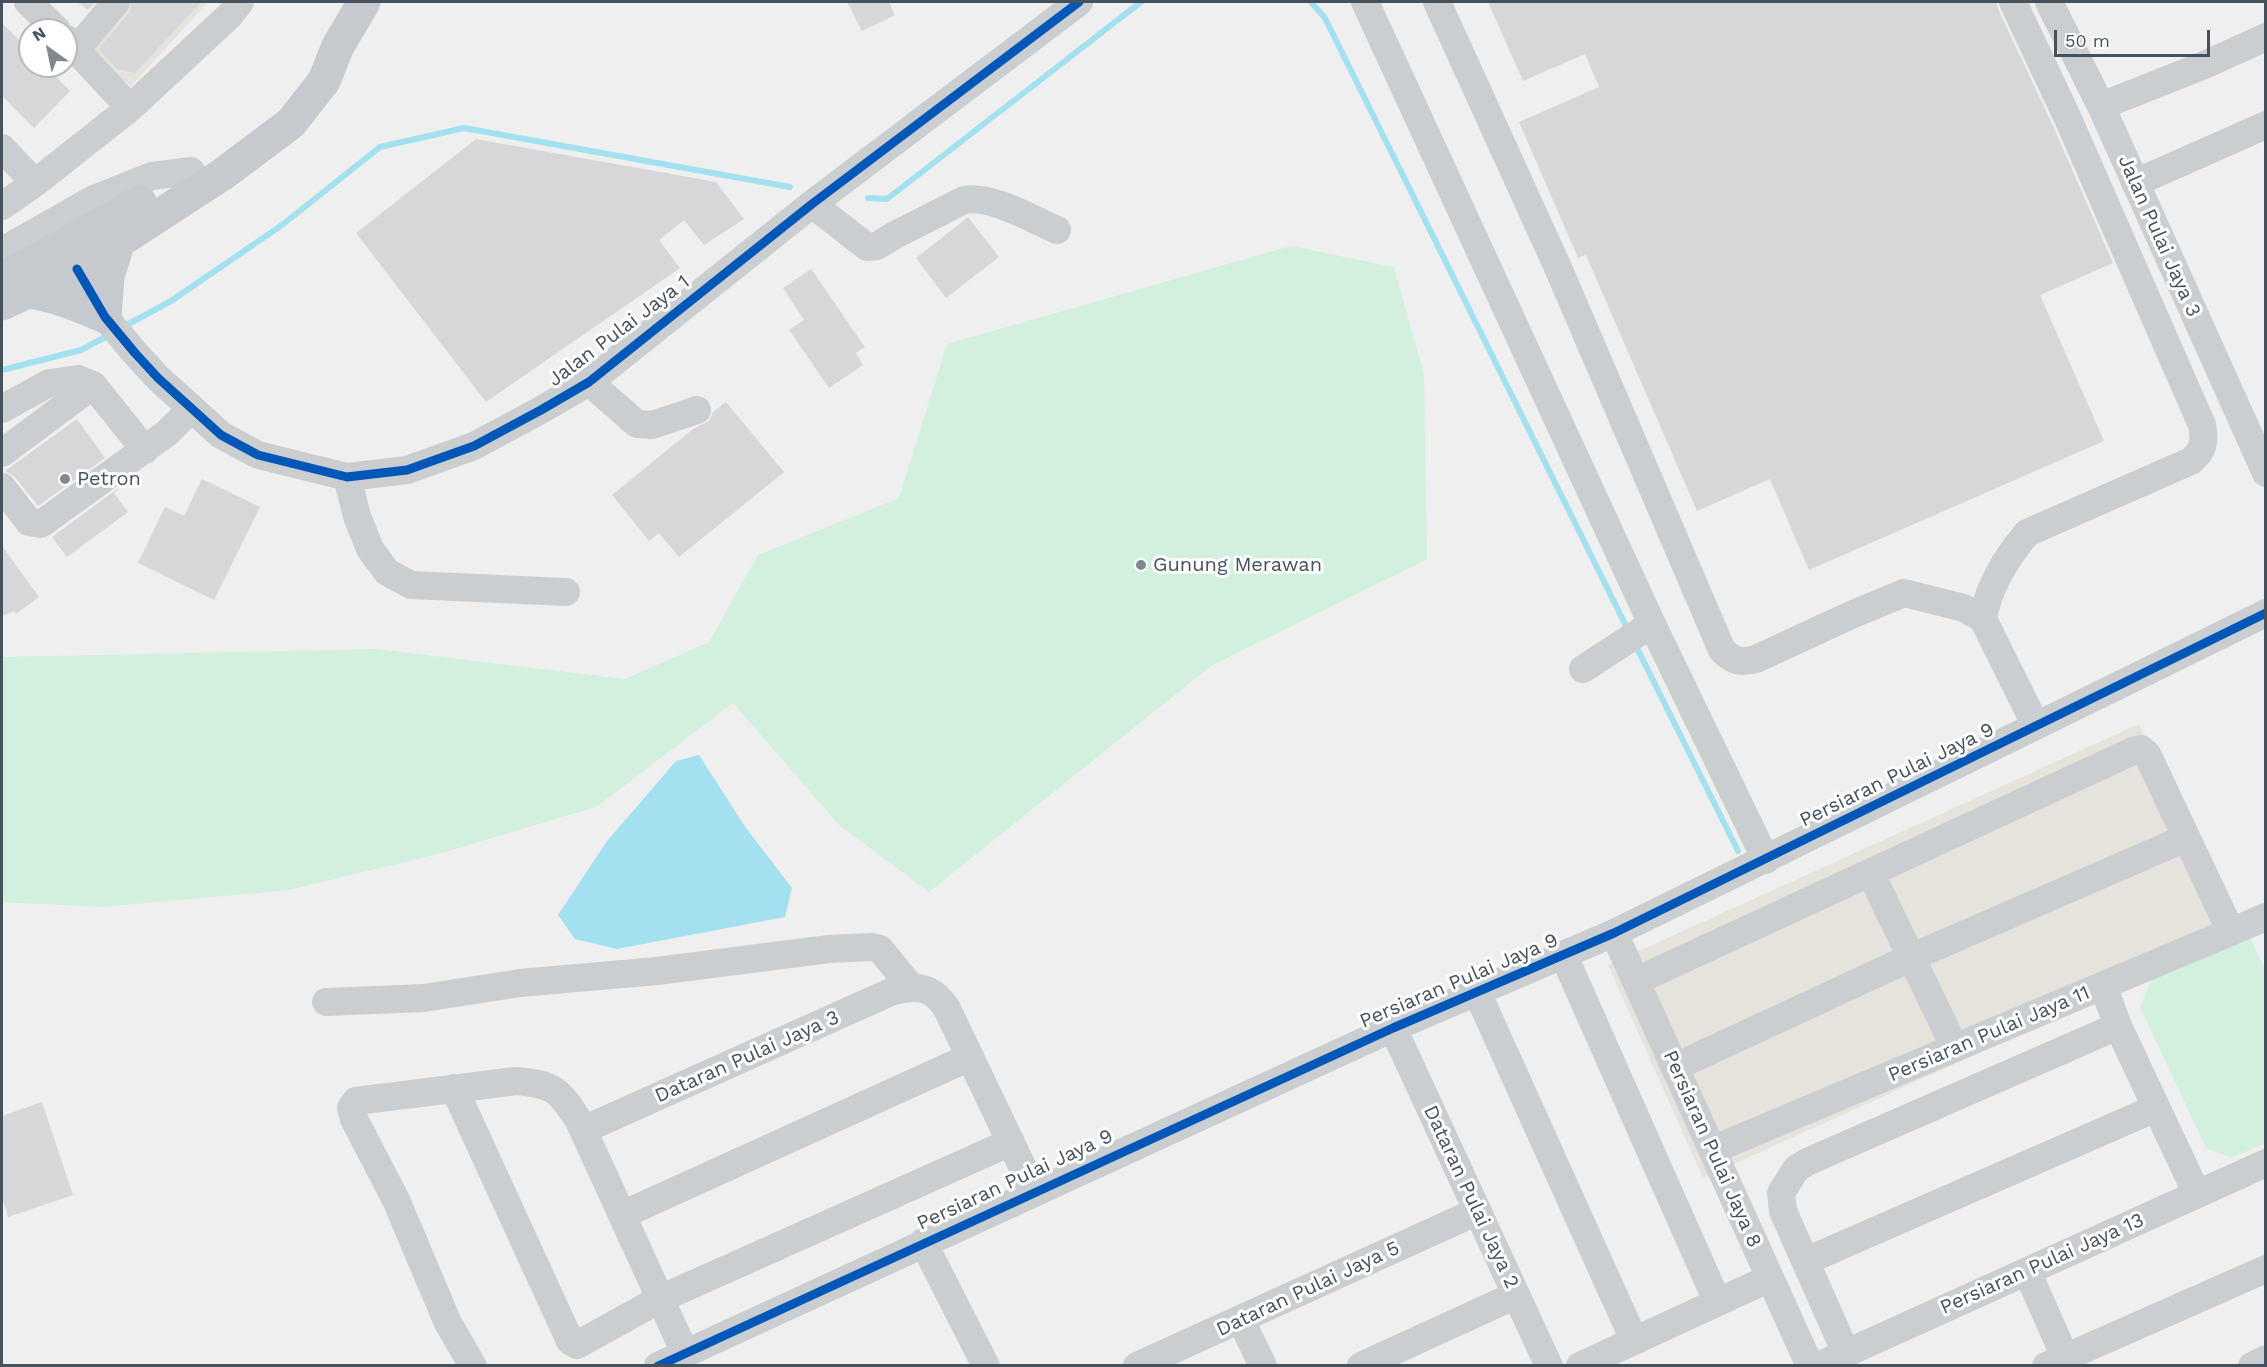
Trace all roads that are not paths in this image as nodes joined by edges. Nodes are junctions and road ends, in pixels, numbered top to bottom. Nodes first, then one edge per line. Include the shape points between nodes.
1 (28, 2) edge
2 (116, 2) edge
3 (240, 2) edge
4 (364, 2) edge
5 (1078, 2) edge
6 (1365, 2) edge
7 (1437, 2) edge
8 (2013, 2) edge
9 (2050, 2) edge
10 (44, 18) edge
11 (78, 30) edge
12 (2265, 37) edge
13 (338, 46) junction
14 (78, 52) edge
15 (2101, 106) junction
16 (130, 108) junction
17 (2265, 125) edge
18 (2, 148) edge
19 (191, 171) junction
20 (35, 183) junction
21 (2135, 183) junction
22 (812, 204) junction
23 (2, 206) edge
24 (1057, 230) dead end
25 (113, 232) junction
26 (2, 251) edge
27 (77, 269) junction
28 (10, 292) edge
29 (107, 320) junction
30 (589, 382) junction
31 (93, 385) junction
32 (2, 409) edge
33 (191, 410) junction
34 (698, 410) dead end
35 (145, 450) junction
36 (2, 453) edge
37 (2265, 473) edge
38 (347, 477) junction
39 (2, 487) edge
40 (566, 592) dead end
41 (2265, 613) edge
42 (1983, 619) junction
43 (1652, 624) junction
44 (1583, 669) dead end
45 (2036, 726) junction
46 (2186, 838) junction
47 (1766, 860) junction
48 (1871, 874) junction
49 (2265, 917) edge
50 (2230, 932) junction
51 (1614, 933) junction
52 (1564, 956) junction
53 (1910, 958) junction
54 (1636, 981) junction
55 (2103, 986) junction
56 (911, 987) junction
57 (1477, 992) junction
58 (326, 1002) dead end
59 (2118, 1026) junction
60 (1393, 1028) junction
61 (1954, 1048) junction
62 (970, 1057) junction
63 (1675, 1067) junction
64 (454, 1088) junction
65 (2156, 1108) junction
66 (583, 1130) junction
67 (1011, 1142) junction
68 (1712, 1150) junction
69 (2265, 1163) edge
70 (1034, 1191) junction
71 (2197, 1194) junction
72 (1478, 1211) junction
73 (622, 1215) junction
74 (923, 1242) junction
75 (1806, 1261) junction
76 (2265, 1269) edge
77 (2027, 1271) junction
78 (1770, 1278) junction
79 (1516, 1295) junction
80 (660, 1299) junction
81 (1717, 1301) junction
82 (1241, 1320) junction
83 (1634, 1340) junction
84 (685, 1353) junction
85 (1846, 1353) junction
86 (2265, 1359) edge
87 (2060, 1363) edge
88 (473, 1365) edge
89 (658, 1365) edge
90 (986, 1365) edge
91 (1137, 1365) edge
92 (1263, 1365) edge
93 (1361, 1365) edge
94 (1549, 1365) edge
95 (1580, 1365) edge
96 (1810, 1365) edge
97 (1818, 1365) edge
98 (2252, 1365) edge

1 - 10 street
2 - 11 street
3 - 16 street
4 - 13 main road
5 - 22 street, Jalan Pulai Jaya 1
6 - 43 street
7 - 42 street via 1563,281 1722,650 1732,660 1756,659 1904,593 1964,608
8 - 42 street via 2205,438 2201,452 2191,461 2027,533 2004,565
9 - 15 street, Jalan Pulai Jaya 3
12 - 15 street
13 - 19 main road via 274,116
13 - 25 main road via 324,81 291,123 223,174
14 - 16 street
15 - 21 street, Jalan Pulai Jaya 3
16 - 20 street
17 - 21 street
18 - 20 street
19 - 25 main road
19 - 26 street via 152,176 94,199
20 - 23 street
21 - 37 street, Jalan Pulai Jaya 3
22 - 24 street via 867,246 878,246 964,200 975,198 994,202
22 - 30 street, Jalan Pulai Jaya 1
25 - 27 main road
25 - 28 main road
25 - 29 main road
27 - 28 main road
27 - 29 street, Jalan Pulai Jaya 1
28 - 29 main road via 55,297
29 - 33 street, Jalan Pulai Jaya 1
30 - 34 street via 637,424 652,425
30 - 38 street, Jalan Pulai Jaya 1 via 474,446 407,470
31 - 32 street via 78,379 49,383
31 - 35 street
31 - 36 street
33 - 35 street
33 - 38 street, Jalan Pulai Jaya 1 via 221,435 258,455
35 - 39 street via 41,524 29,522
38 - 40 street via 370,549 395,577 411,585
41 - 45 street, Persiaran Pulai Jaya 9
42 - 45 street
43 - 44 street
43 - 47 street
45 - 47 street, Persiaran Pulai Jaya 9
46 - 48 street via 2147,754 2141,749
46 - 50 street
46 - 53 street
47 - 51 street, Persiaran Pulai Jaya 9
48 - 53 street
48 - 54 street
49 - 50 street, Persiaran Pulai Jaya 11
50 - 55 street, Persiaran Pulai Jaya 11
51 - 52 street, Persiaran Pulai Jaya 9
51 - 54 street, Persiaran Pulai Jaya 8
52 - 57 street, Persiaran Pulai Jaya 9
52 - 81 street
53 - 61 street
53 - 63 street
54 - 63 street, Persiaran Pulai Jaya 8
55 - 59 street
55 - 61 street, Persiaran Pulai Jaya 11
56 - 58 street via 880,950 871,946 520,983 424,998
56 - 62 street via 938,995
56 - 66 street, Dataran Pulai Jaya 3 via 893,991
57 - 60 street, Persiaran Pulai Jaya 9
57 - 83 street
59 - 65 street
59 - 75 street via 1796,1169 1780,1193 1783,1211
60 - 70 street, Persiaran Pulai Jaya 9
60 - 72 street, Dataran Pulai Jaya 2
61 - 68 street, Persiaran Pulai Jaya 11
62 - 67 street
62 - 73 street
63 - 68 street, Persiaran Pulai Jaya 8
64 - 66 street via 516,1081 540,1083 561,1094
64 - 80 street, Persiaran Pulai Jaya 9 via 573,1344 585,1342
64 - 88 street via 356,1101 351,1108 396,1200 448,1323
65 - 71 street
65 - 75 street
66 - 73 street
67 - 70 street
67 - 80 street, Persiaran Pulai Jaya 9
68 - 78 street, Persiaran Pulai Jaya 8
69 - 71 street, Persiaran Pulai Jaya 13
70 - 74 street, Persiaran Pulai Jaya 9
71 - 77 street, Persiaran Pulai Jaya 13
72 - 79 street, Dataran Pulai Jaya 2
72 - 82 street, Dataran Pulai Jaya 5
73 - 80 street
74 - 84 street, Persiaran Pulai Jaya 9
74 - 90 street
75 - 85 street
76 - 87 street
77 - 85 street, Persiaran Pulai Jaya 13
77 - 87 street
78 - 81 street
78 - 96 street, Persiaran Pulai Jaya 8
79 - 93 street
79 - 94 street, Dataran Pulai Jaya 2
80 - 84 street
81 - 83 street
82 - 91 street, Dataran Pulai Jaya 5
82 - 92 street
83 - 95 street
84 - 89 street, Persiaran Pulai Jaya 9
85 - 97 street, Persiaran Pulai Jaya 13
86 - 98 street

